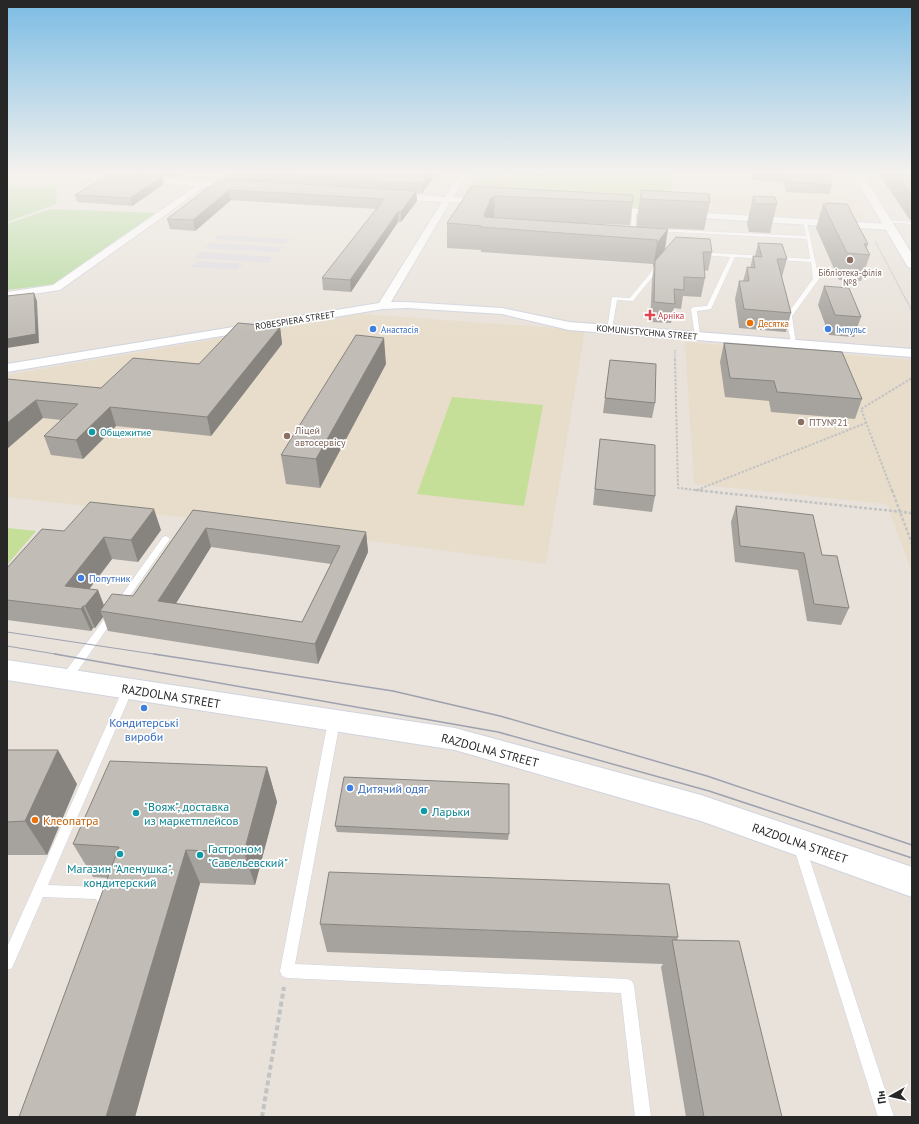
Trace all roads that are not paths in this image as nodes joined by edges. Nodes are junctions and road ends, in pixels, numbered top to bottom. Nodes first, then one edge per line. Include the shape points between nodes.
1 (144, 226) edge
2 (431, 226) edge
3 (806, 226) edge
4 (889, 226) edge
5 (618, 228) edge
6 (633, 229) joint
7 (641, 230) edge
8 (649, 230) edge
9 (809, 238) junction
10 (694, 253) edge
11 (733, 255) junction
12 (666, 257) edge
13 (813, 261) junction
14 (912, 264) edge
15 (7, 295) edge
16 (383, 306) junction
17 (609, 329) junction
18 (697, 336) junction
19 (794, 344) junction
20 (912, 353) edge
21 (7, 368) edge
22 (166, 539) dead end
23 (7, 670) edge
24 (66, 679) junction
25 (128, 689) junction
26 (334, 720) junction
27 (799, 842) junction
28 (912, 882) edge
29 (39, 891) junction
30 (103, 920) edge
31 (7, 963) edge
32 (643, 1117) edge
33 (886, 1117) edge

1 - 15 street via 56,288
2 - 16 street
3 - 9 lane
4 - 14 street
5 - 6 lane
6 - 7 lane
8 - 9 lane
9 - 13 lane
10 - 11 lane
11 - 13 lane
11 - 18 lane via 709,308 694,309
12 - 17 lane via 631,300 614,298
13 - 19 lane via 816,278 789,316
16 - 17 street, KOMUNISTYCHNA STREET via 407,305 502,311 569,326
16 - 21 street, ROBESPIERA STREET
17 - 18 street, KOMUNISTYCHNA STREET
18 - 19 street, KOMUNISTYCHNA STREET
19 - 20 street, KOMUNISTYCHNA STREET
22 - 24 lane
23 - 24 street, RAZDOLNA STREET
24 - 25 street, RAZDOLNA STREET
25 - 26 street, RAZDOLNA STREET
25 - 29 lane
26 - 27 street, RAZDOLNA STREET via 455,739 701,808
26 - 32 lane via 287,971 627,986
27 - 28 street, RAZDOLNA STREET
27 - 33 lane
29 - 30 lane via 99,893 108,906
29 - 31 lane

